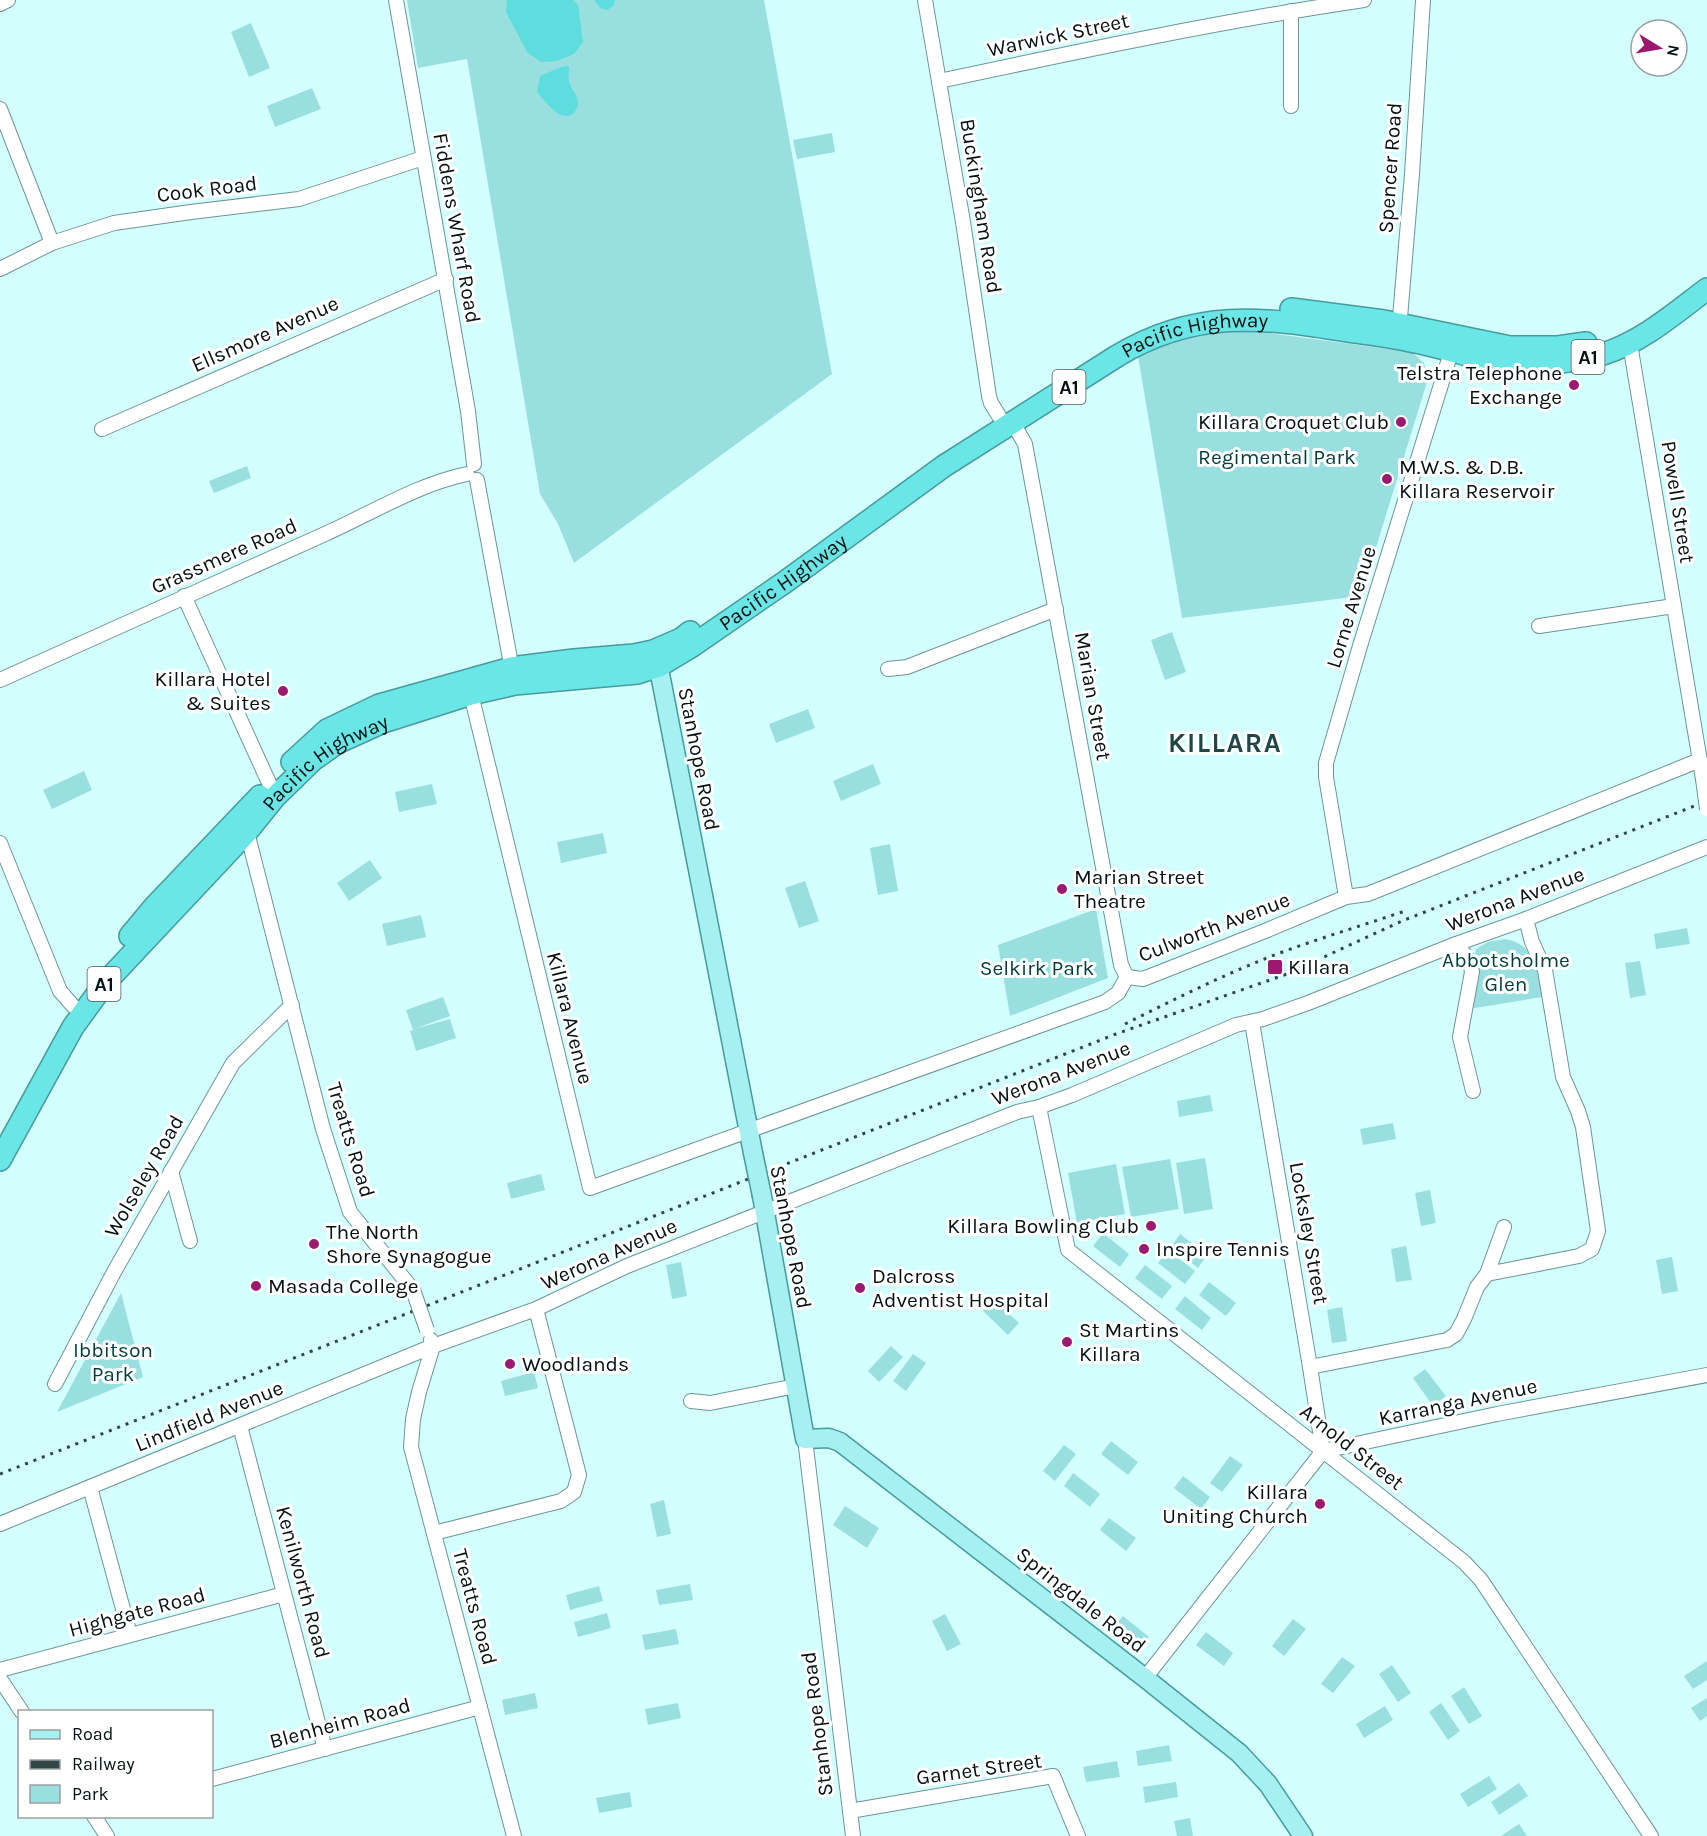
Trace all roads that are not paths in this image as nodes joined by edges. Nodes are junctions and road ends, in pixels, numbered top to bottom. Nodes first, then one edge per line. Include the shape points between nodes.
1 (8, 0) edge
2 (396, 0) edge
3 (925, 0) edge
4 (1364, 0) edge
5 (1423, 0) edge
6 (0, 4) edge
7 (1291, 11) junction
8 (939, 81) junction
9 (1292, 106) dead end
10 (0, 109) edge
11 (423, 159) junction
12 (52, 243) junction
13 (0, 269) edge
14 (1707, 273) edge
15 (446, 279) junction
16 (1707, 289) edge
17 (1398, 331) junction
18 (1454, 343) junction
19 (1630, 344) junction
20 (1006, 420) junction
21 (102, 429) dead end
22 (473, 472) junction
23 (184, 596) junction
24 (1674, 606) junction
25 (1056, 609) junction
26 (1539, 626) dead end
27 (656, 658) junction
28 (888, 669) dead end
29 (513, 676) junction
30 (0, 680) edge
31 (471, 694) junction
32 (1700, 760) junction
33 (270, 785) junction
34 (1707, 809) edge
35 (240, 829) junction
36 (0, 843) edge
37 (1707, 847) edge
38 (1346, 897) junction
39 (1526, 919) junction
40 (1456, 944) junction
41 (1127, 977) junction
42 (292, 1005) junction
43 (73, 1006) junction
44 (1252, 1022) junction
45 (1473, 1090) dead end
46 (1039, 1107) junction
47 (748, 1132) junction
48 (0, 1136) edge
49 (0, 1160) edge
50 (171, 1171) junction
51 (763, 1204) junction
52 (1504, 1227) dead end
53 (190, 1241) dead end
54 (1487, 1274) junction
55 (536, 1309) junction
56 (434, 1346) junction
57 (1310, 1367) junction
58 (1707, 1375) edge
59 (55, 1384) dead end
60 (796, 1386) junction
61 (691, 1401) dead end
62 (240, 1426) junction
63 (805, 1439) junction
64 (1323, 1451) junction
65 (90, 1487) junction
66 (0, 1524) edge
67 (434, 1533) junction
68 (284, 1594) junction
69 (130, 1635) junction
70 (0, 1670) edge
71 (1145, 1678) junction
72 (0, 1679) edge
73 (480, 1707) junction
74 (21, 1710) edge
75 (325, 1749) junction
76 (213, 1779) edge
77 (850, 1811) junction
78 (95, 1818) edge
79 (107, 1836) edge
80 (514, 1836) edge
81 (853, 1836) edge
82 (1078, 1836) edge
83 (1303, 1836) edge
84 (1651, 1836) edge

1 - 6 street
2 - 11 street, Fiddens Wharf Road
3 - 8 street, Buckingham Road
4 - 7 street, Warwick Street
5 - 17 street, Spencer Road
7 - 8 street, Warwick Street
7 - 9 street
8 - 20 street, Buckingham Road via 989,396
10 - 12 street
11 - 12 street, Cook Road via 299,199 114,223
11 - 15 street, Fiddens Wharf Road
12 - 13 street, Cook Road
14 - 18 highway, Pacific Highway / A1 via 1639,321 1602,339 1577,345 1523,348
15 - 21 street, Ellsmore Avenue
15 - 22 street, Fiddens Wharf Road via 468,411
16 - 19 highway, Pacific Highway / A1
17 - 18 highway, Pacific Highway / A1
17 - 20 highway, Pacific Highway / A1 via 1262,320 1197,325 1133,346
18 - 19 highway, Pacific Highway / A1 via 1493,361 1534,363 1580,359
18 - 38 street, Lorne Avenue via 1326,763
19 - 24 street, Powell Street
20 - 25 street, Marian Street via 1025,444
20 - 27 highway, Pacific Highway / A1 via 689,648
22 - 23 street, Grassmere Road via 400,498
22 - 29 street, Fiddens Wharf Road
23 - 30 street, Grassmere Road
23 - 33 street
24 - 26 street
24 - 32 street, Powell Street
25 - 28 street via 907,667
25 - 41 street, Marian Street via 1120,965
27 - 29 highway, Pacific Highway / A1 via 637,673
27 - 47 main road, Stanhope Road
29 - 31 highway, Pacific Highway / A1
29 - 33 highway, Pacific Highway / A1 via 379,705 353,716 327,729
31 - 35 highway, Pacific Highway / A1 via 383,722 337,742
31 - 47 street, Killara Avenue via 590,1188
32 - 34 street, Powell Street, bridge
32 - 38 street, Culworth Avenue via 1368,894
33 - 35 highway, Pacific Highway / A1
35 - 42 street, Treatts Road via 249,840
35 - 43 highway, Pacific Highway / A1 via 155,906
35 - 49 highway, Pacific Highway / A1 via 94,996
36 - 43 street via 60,991
37 - 39 street, Werona Avenue
38 - 41 street, Culworth Avenue via 1143,979
39 - 40 street, Werona Avenue
39 - 54 street via 1545,970 1563,1077 1583,1127 1598,1231 1592,1249 1586,1253
40 - 44 street, Werona Avenue
40 - 45 street via 1470,960 1472,972 1460,1037
41 - 47 street, Culworth Avenue via 1118,993 1105,1002
42 - 50 street, Wolseley Road via 233,1063
42 - 56 street, Treatts Road, bridge via 323,1129 350,1212 413,1290
43 - 48 highway, Pacific Highway / A1
44 - 46 street, Werona Avenue via 1236,1025
44 - 57 street, Locksley Street
46 - 51 street, Werona Avenue
46 - 64 street, Arnold Street via 1068,1250
47 - 51 main road, Stanhope Road, bridge
50 - 53 street
50 - 59 street, Wolseley Road
51 - 55 street, Werona Avenue
51 - 60 main road, Stanhope Road
52 - 54 street
54 - 57 street via 1456,1334 1447,1340
55 - 56 street, Werona Avenue
55 - 67 street via 579,1475 574,1492 561,1501
56 - 62 street, Lindfield Avenue
56 - 67 street, Treatts Road via 412,1419 411,1447
57 - 64 street, Locksley Street
58 - 64 street, Karranga Avenue
60 - 61 street via 710,1403
60 - 63 main road, Stanhope Road
62 - 65 street, Lindfield Avenue
62 - 68 street, Kenilworth Road
63 - 71 main road, Springdale Road via 830,1438 845,1445
63 - 77 street, Stanhope Road
64 - 71 street
64 - 84 street, Arnold Street via 1464,1562 1481,1580
65 - 66 street, Lindfield Avenue
65 - 69 street
67 - 73 street, Treatts Road
68 - 69 street, Highgate Road
68 - 75 street, Kenilworth Road
69 - 70 street, Highgate Road
71 - 83 main road, Springdale Road via 1253,1767
72 - 74 street
73 - 75 street, Blenheim Road
73 - 80 street, Treatts Road
75 - 76 street, Blenheim Road
77 - 81 street, Stanhope Road
77 - 82 street, Garnet Street via 1053,1776
78 - 79 street

